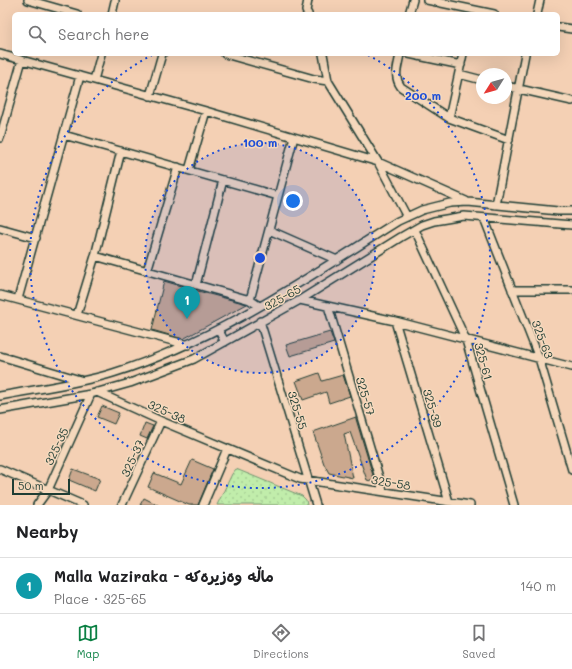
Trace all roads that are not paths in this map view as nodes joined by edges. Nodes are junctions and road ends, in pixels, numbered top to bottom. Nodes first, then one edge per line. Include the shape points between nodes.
1 (28, 0) edge
2 (308, 0) edge
3 (413, 0) edge
4 (427, 0) edge
5 (540, 0) edge
6 (115, 1) dead end
7 (70, 12) edge
8 (112, 12) edge
9 (307, 12) edge
10 (410, 12) edge
11 (472, 12) edge
12 (537, 12) edge
13 (560, 27) edge
14 (572, 29) edge
15 (0, 54) edge
16 (100, 56) edge
17 (161, 56) edge
18 (234, 56) edge
19 (324, 56) edge
20 (400, 56) edge
21 (418, 56) edge
22 (463, 56) edge
23 (525, 56) edge
24 (22, 60) junction
25 (461, 65) junction
26 (459, 74) junction
27 (80, 76) junction
28 (476, 78) edge
29 (94, 80) junction
30 (328, 81) junction
31 (512, 88) edge
32 (519, 90) junction
33 (150, 96) junction
34 (572, 101) edge
35 (206, 111) junction
36 (449, 118) junction
37 (3, 119) edge
38 (64, 134) junction
39 (294, 137) junction
40 (0, 138) edge
41 (509, 140) junction
42 (121, 151) junction
43 (378, 162) junction
44 (178, 168) junction
45 (188, 170) junction
46 (223, 180) junction
47 (278, 196) junction
48 (468, 202) junction
49 (496, 206) junction
50 (558, 211) junction
51 (572, 211) edge
52 (407, 217) junction
53 (484, 218) junction
54 (558, 224) junction
55 (572, 224) edge
56 (0, 228) edge
57 (269, 230) junction
58 (415, 230) junction
59 (36, 238) junction
60 (95, 256) junction
61 (337, 260) junction
62 (147, 271) junction
63 (196, 285) junction
64 (512, 290) junction
65 (572, 290) edge
66 (0, 295) edge
67 (18, 300) junction
68 (250, 300) junction
69 (300, 300) junction
70 (259, 306) junction
71 (328, 306) junction
72 (77, 315) junction
73 (260, 321) junction
74 (395, 321) junction
75 (218, 329) junction
76 (466, 340) junction
77 (225, 342) junction
78 (188, 344) junction
79 (0, 356) edge
80 (539, 358) junction
81 (572, 367) edge
82 (82, 380) junction
83 (94, 393) junction
84 (0, 396) edge
85 (0, 410) edge
86 (161, 421) junction
87 (227, 449) junction
88 (0, 469) edge
89 (572, 470) edge
90 (308, 481) junction
91 (48, 490) junction
92 (383, 492) junction
93 (449, 502) junction
94 (37, 505) edge
95 (83, 505) edge
96 (122, 505) edge
97 (203, 505) edge
98 (316, 505) edge
99 (470, 505) edge
100 (514, 505) edge

1 - 7 street
2 - 9 street
3 - 10 street
4 - 11 street
5 - 12 street
6 - 8 street
13 - 14 street
15 - 24 street
16 - 29 street
17 - 33 street
18 - 30 street
19 - 30 street
20 - 36 street via 396,74 401,87
21 - 25 street
22 - 25 street
23 - 32 street
24 - 27 street
24 - 37 street
25 - 26 street
26 - 28 street
26 - 36 street
27 - 29 street
27 - 38 street
29 - 33 street
30 - 43 street
31 - 32 street
32 - 34 street
32 - 41 street
33 - 35 street
35 - 39 street
35 - 45 street
36 - 41 street
37 - 40 street
38 - 42 street
38 - 59 street
39 - 43 street
39 - 47 street
41 - 49 street
42 - 44 street
42 - 60 street
43 - 48 street
43 - 52 street
44 - 45 street
44 - 62 street
45 - 46 street
46 - 47 street
46 - 63 street
47 - 57 street
48 - 49 street, 325-65
48 - 52 street, 325-65 via 435,206
49 - 50 street, 325-65
50 - 51 street, 325-65
50 - 54 street
52 - 61 street, 325-65
53 - 54 street, 325-65
53 - 58 street, 325-65 via 464,216 445,219 422,225
53 - 64 street, 325-63
54 - 55 street, 325-65
56 - 59 street
57 - 61 street
57 - 68 street
58 - 69 street, 325-65
58 - 76 street, 325-61
59 - 67 street
60 - 62 street
60 - 72 street
61 - 70 street, 325-65
62 - 63 street
63 - 68 street
64 - 65 street
64 - 80 street, 325-63
66 - 67 street
67 - 72 street
68 - 70 street
69 - 71 street
69 - 73 street, 325-65
70 - 75 street, 325-65
71 - 74 street
71 - 92 street, 325-57
72 - 78 street
73 - 77 street, 325-65
73 - 90 street, 325-55
74 - 76 street
74 - 93 street, 325-39
75 - 77 street
75 - 78 street, 325-65
76 - 80 street
76 - 100 street, 325-61
77 - 83 street, 325-65 via 194,359 130,383
78 - 82 street, 325-65 via 114,373
79 - 82 street
80 - 81 street
80 - 89 street, 325-63
82 - 84 street, 325-65
83 - 85 street, 325-65
83 - 86 street, 325-38
83 - 91 street, 325-35
86 - 87 street, 325-38
86 - 96 street, 325-37
87 - 90 street, 325-38
87 - 97 street
88 - 91 street
90 - 92 street, 325-58
90 - 98 street, 325-55
91 - 94 street, 325-35
91 - 95 street
92 - 93 street, 325-58
93 - 99 street, 325-58

